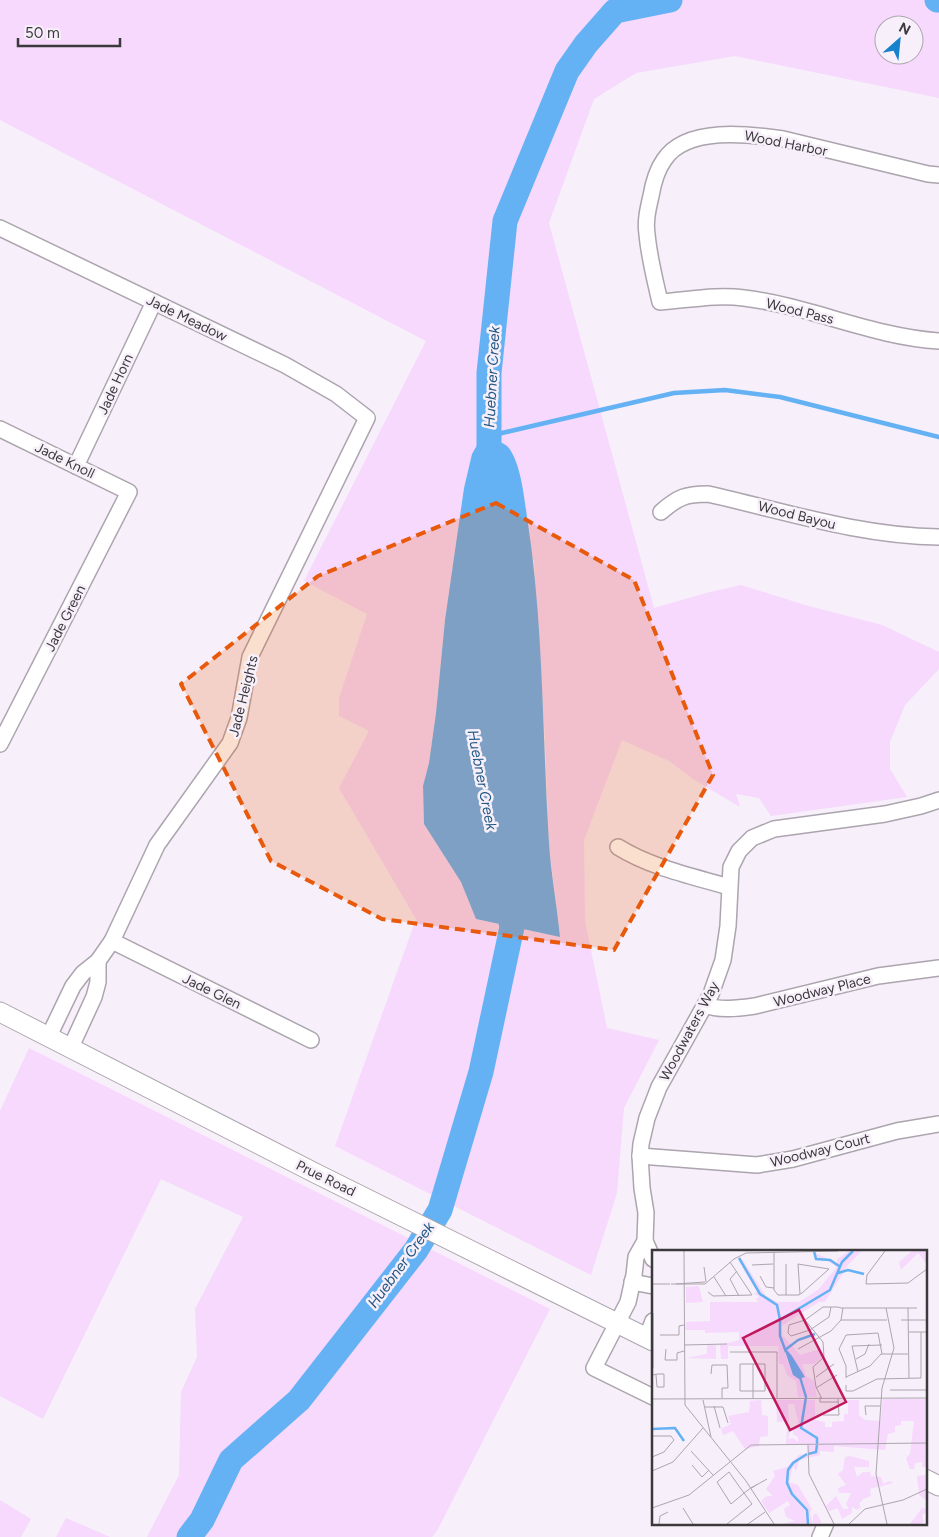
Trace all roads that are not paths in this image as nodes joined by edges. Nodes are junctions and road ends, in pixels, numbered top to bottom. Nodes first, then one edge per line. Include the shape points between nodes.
1 (939, 175) edge
2 (0, 228) edge
3 (154, 302) junction
4 (660, 302) joint
5 (939, 341) edge
6 (367, 418) joint
7 (0, 429) edge
8 (76, 466) junction
9 (129, 492) joint
10 (661, 512) dead end
11 (939, 537) edge
12 (0, 744) edge
13 (939, 800) edge
14 (618, 847) dead end
15 (729, 887) junction
16 (112, 942) junction
17 (98, 961) junction
18 (939, 968) edge
19 (69, 995) junction
20 (705, 1005) junction
21 (90, 1006) junction
22 (0, 1012) edge
23 (49, 1036) junction
24 (311, 1040) dead end
25 (71, 1047) junction
26 (939, 1124) edge
27 (640, 1156) junction
28 (645, 1241) junction
29 (652, 1257) edge
30 (632, 1282) junction
31 (652, 1286) edge
32 (618, 1322) junction
33 (651, 1333) edge
34 (652, 1397) edge
35 (926, 1480) edge
36 (939, 1486) edge
37 (826, 1524) edge
38 (820, 1537) edge

1 - 4 street, Wood Harbor via 761,136 725,135 696,138 685,143 664,160 653,187 646,219
2 - 3 street, Jade Meadow
3 - 6 street, Jade Meadow via 285,365 336,394
3 - 8 street, Jade Horn
4 - 5 street, Wood Pass via 744,298 922,340
6 - 16 street, Jade Heights via 250,657 239,718 230,743 156,845
7 - 8 street, Jade Knoll
8 - 9 street, Jade Knoll
9 - 12 street, Jade Green
10 - 11 street, Wood Bayou via 673,501 689,494 708,494 835,525
13 - 15 street, Woodwaters Way via 884,814 774,829 752,838 739,851 731,867
14 - 15 street via 648,862
15 - 20 street, Woodwaters Way via 723,960
16 - 17 street, Jade Heights
16 - 24 street, Jade Glen
17 - 19 street, Jade Heights via 82,973
17 - 21 street via 98,982
18 - 20 street, Woodway Place via 878,976 755,1006
19 - 21 street
19 - 23 street, Jade Heights
20 - 27 street, Woodwaters Way via 659,1087 647,1118
21 - 25 street
22 - 23 main road, Prue Road
23 - 25 main road, Prue Road
25 - 32 main road, Prue Road via 309,1170
26 - 27 street, Woodway Court via 897,1130 793,1159 757,1165
27 - 28 street, Woodwaters Way via 646,1213
28 - 29 street, Woodwaters Way
28 - 30 street, Woodwaters Way via 636,1257
30 - 31 street
30 - 32 street, Woodwaters Way via 628,1302
32 - 33 main road, Prue Road
32 - 34 street, Woodwaters Way via 594,1368
35 - 36 main road
37 - 38 street

